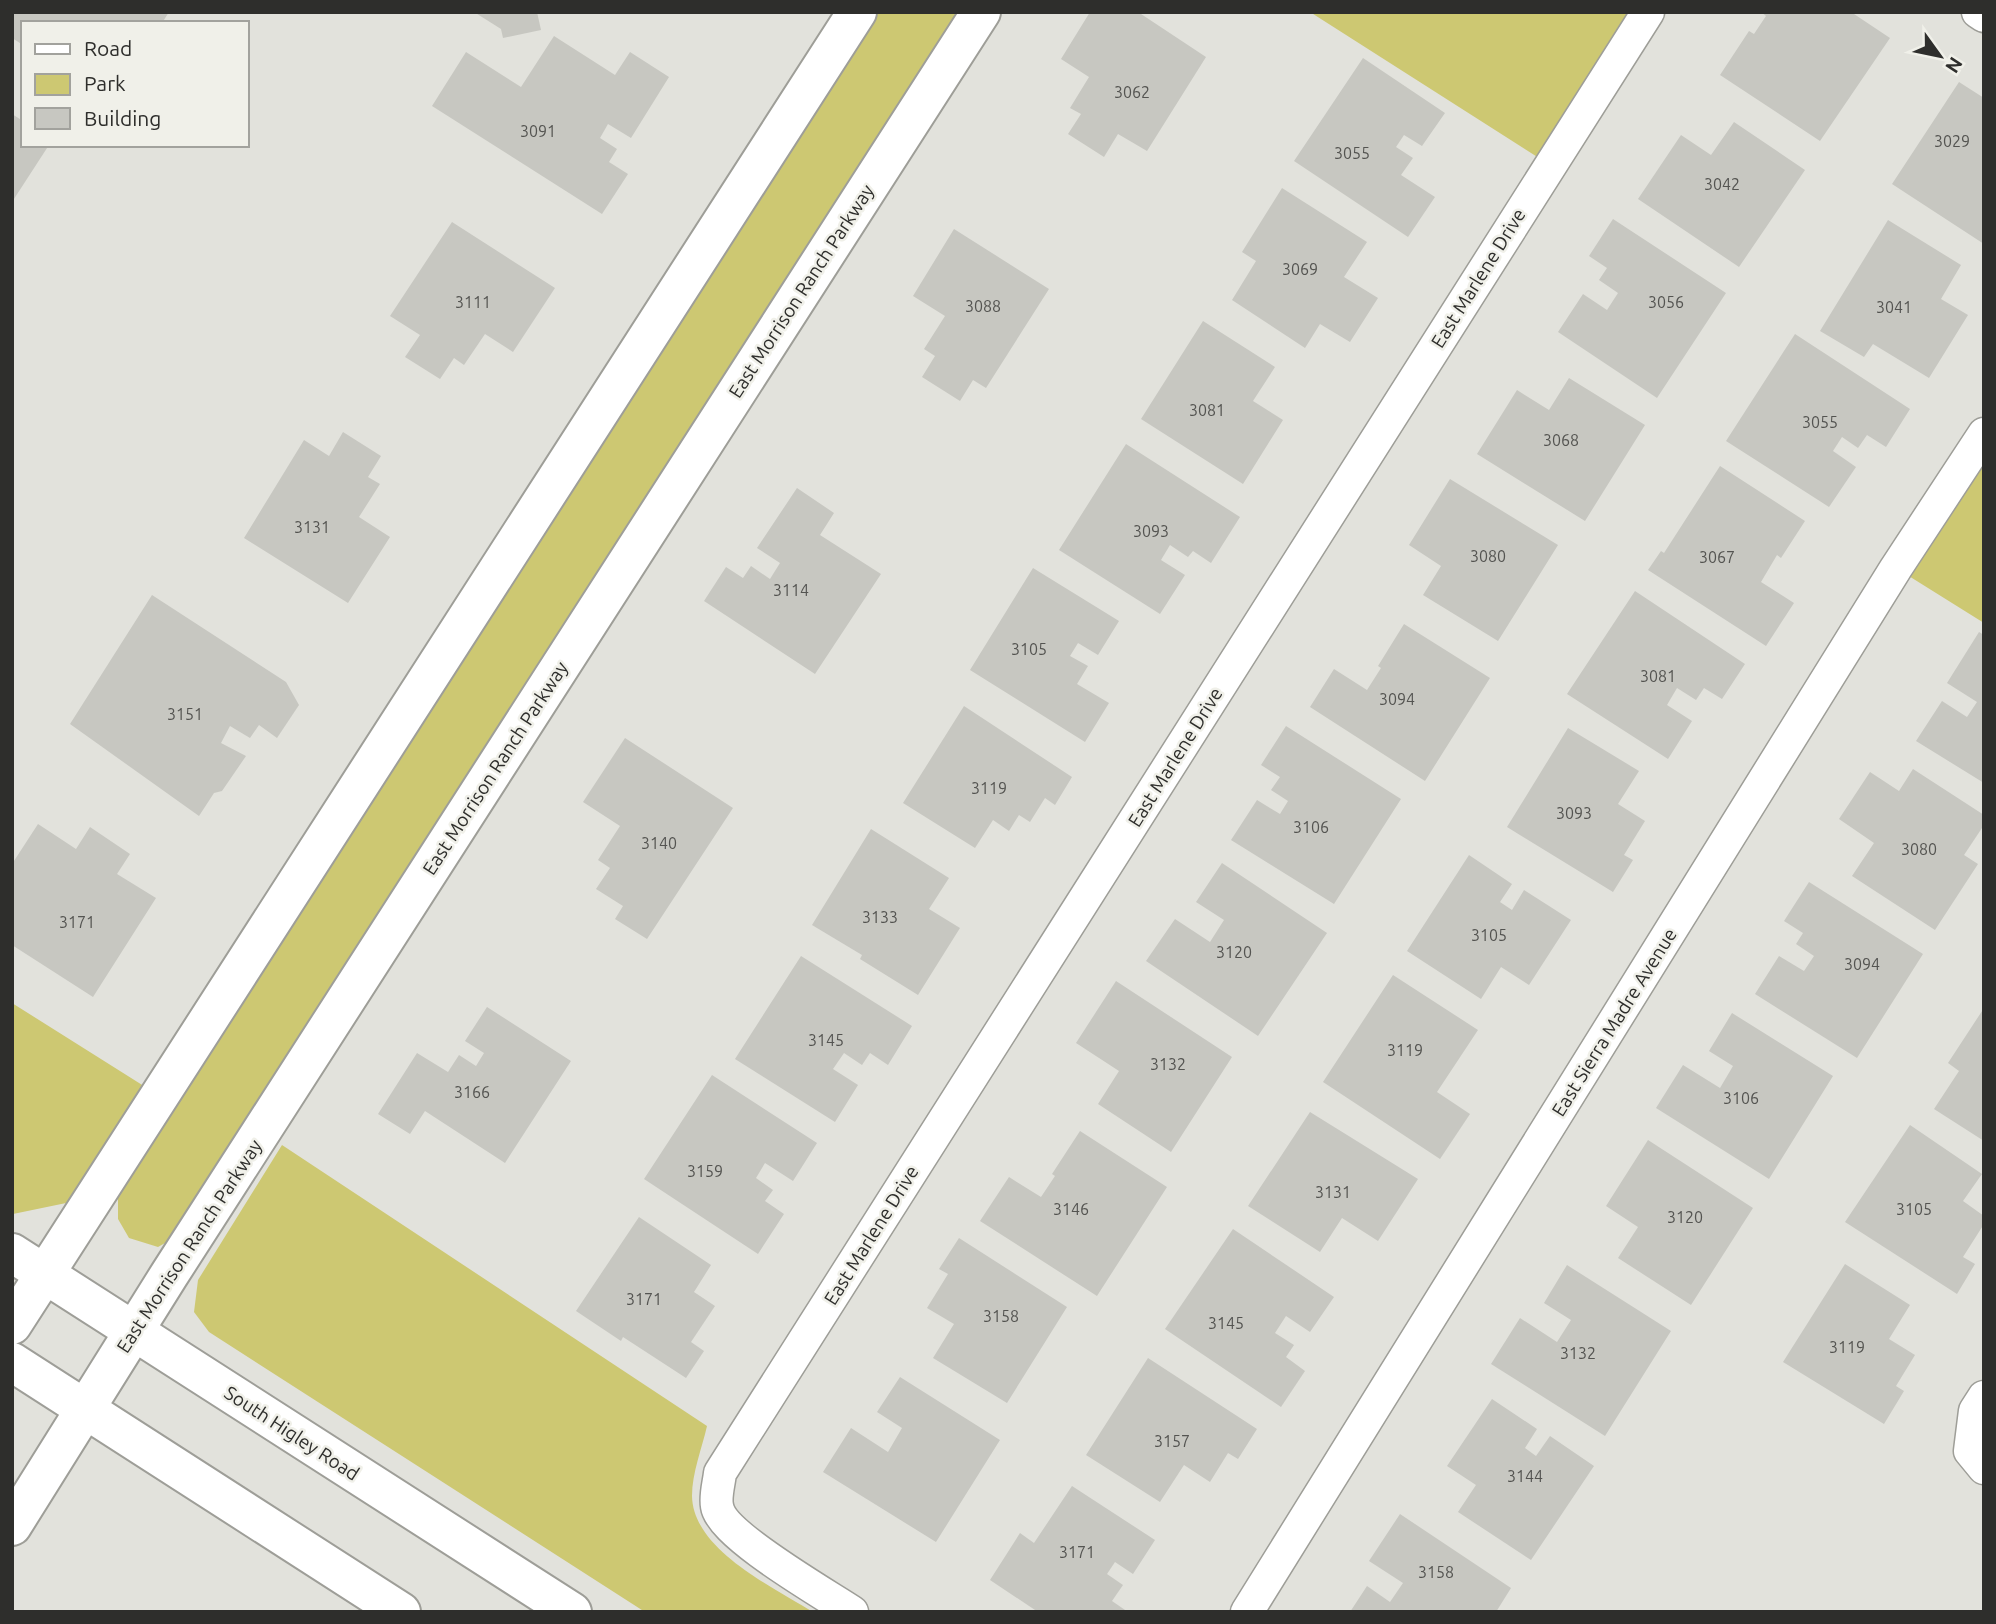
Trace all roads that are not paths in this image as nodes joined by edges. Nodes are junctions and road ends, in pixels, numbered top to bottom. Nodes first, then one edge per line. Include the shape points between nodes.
1 (857, 12) edge
2 (981, 12) edge
3 (1648, 12) edge
4 (1978, 12) edge
5 (1984, 16) edge
6 (1984, 434) edge
7 (12, 1254) edge
8 (45, 1274) junction
9 (12, 1325) edge
10 (134, 1332) junction
11 (12, 1362) edge
12 (1984, 1396) edge
13 (85, 1409) junction
14 (1977, 1460) edge
15 (12, 1527) edge
16 (401, 1612) edge
17 (572, 1612) edge
18 (852, 1612) edge
19 (1247, 1612) edge

1 - 8 street
2 - 10 street, East Morrison Ranch Parkway
3 - 18 street, East Marlene Drive via 720,1473 717,1506 726,1524
4 - 5 street
6 - 19 street, East Sierra Madre Avenue
7 - 8 street, South Higley Road
8 - 9 street
8 - 10 street, South Higley Road
10 - 13 street, East Morrison Ranch Parkway
10 - 17 street, South Higley Road
11 - 13 street
12 - 14 street via 1975,1411
13 - 15 street, East Morrison Ranch Parkway
13 - 16 street

